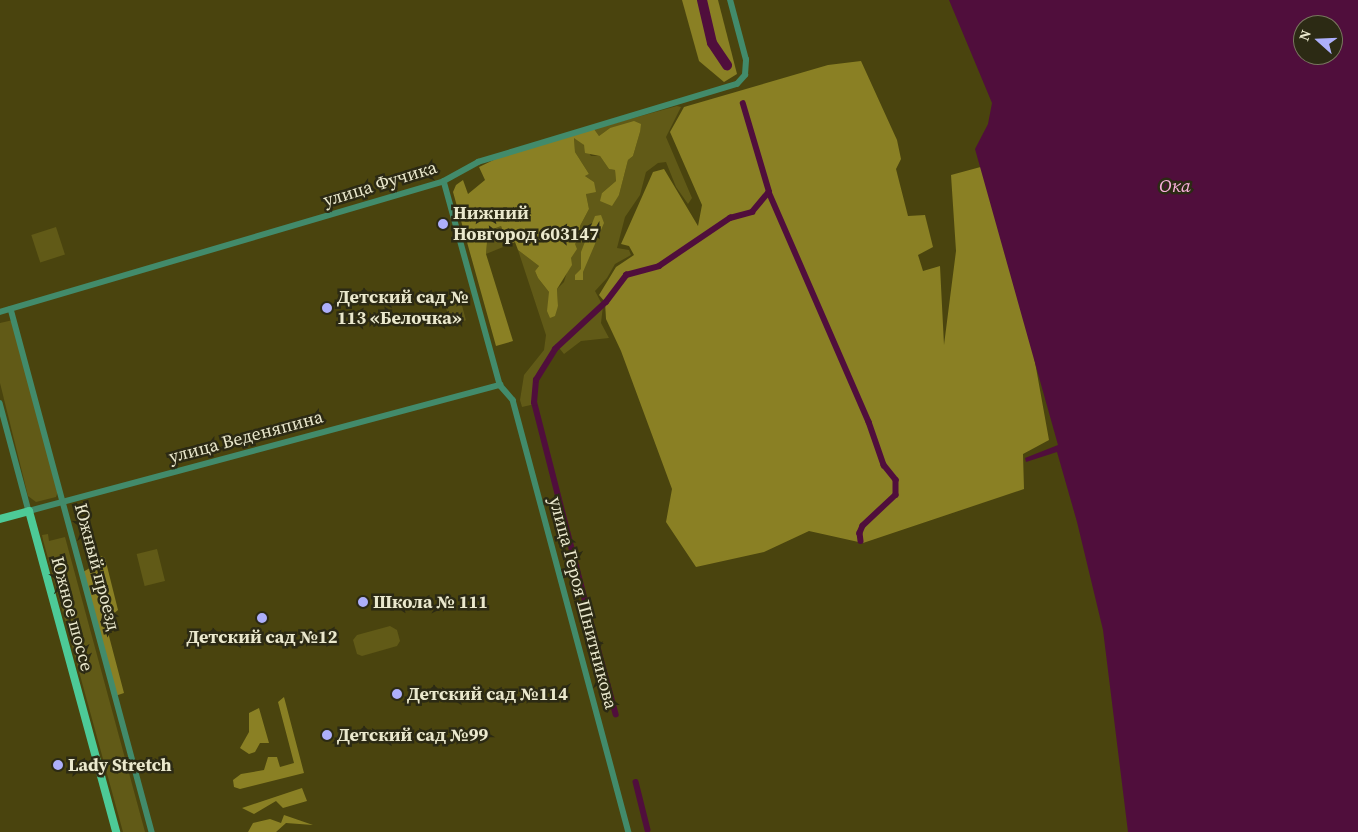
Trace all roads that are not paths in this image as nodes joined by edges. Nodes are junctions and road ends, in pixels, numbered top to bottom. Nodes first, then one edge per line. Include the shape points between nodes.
1 (730, 0) edge
2 (444, 181) junction
3 (11, 309) junction
4 (0, 312) edge
5 (500, 385) junction
6 (0, 403) edge
7 (64, 502) junction
8 (29, 511) junction
9 (0, 519) edge
10 (116, 832) edge
11 (152, 832) edge
12 (629, 832) edge

1 - 2 street, улица Фучика via 746,60 745,76 737,84 478,162
2 - 3 street, улица Фучика
2 - 5 street
3 - 4 street, улица Фучика
3 - 7 street, Южный проезд
5 - 7 street, улица Веденяпина
5 - 12 street, улица Героя Шнитникова via 513,400
6 - 8 street, Южное шоссе
7 - 8 street, улица Веденяпина
7 - 11 street, Южный проезд
8 - 9 main road, улица Веденяпина
8 - 10 main road, Южное шоссе

